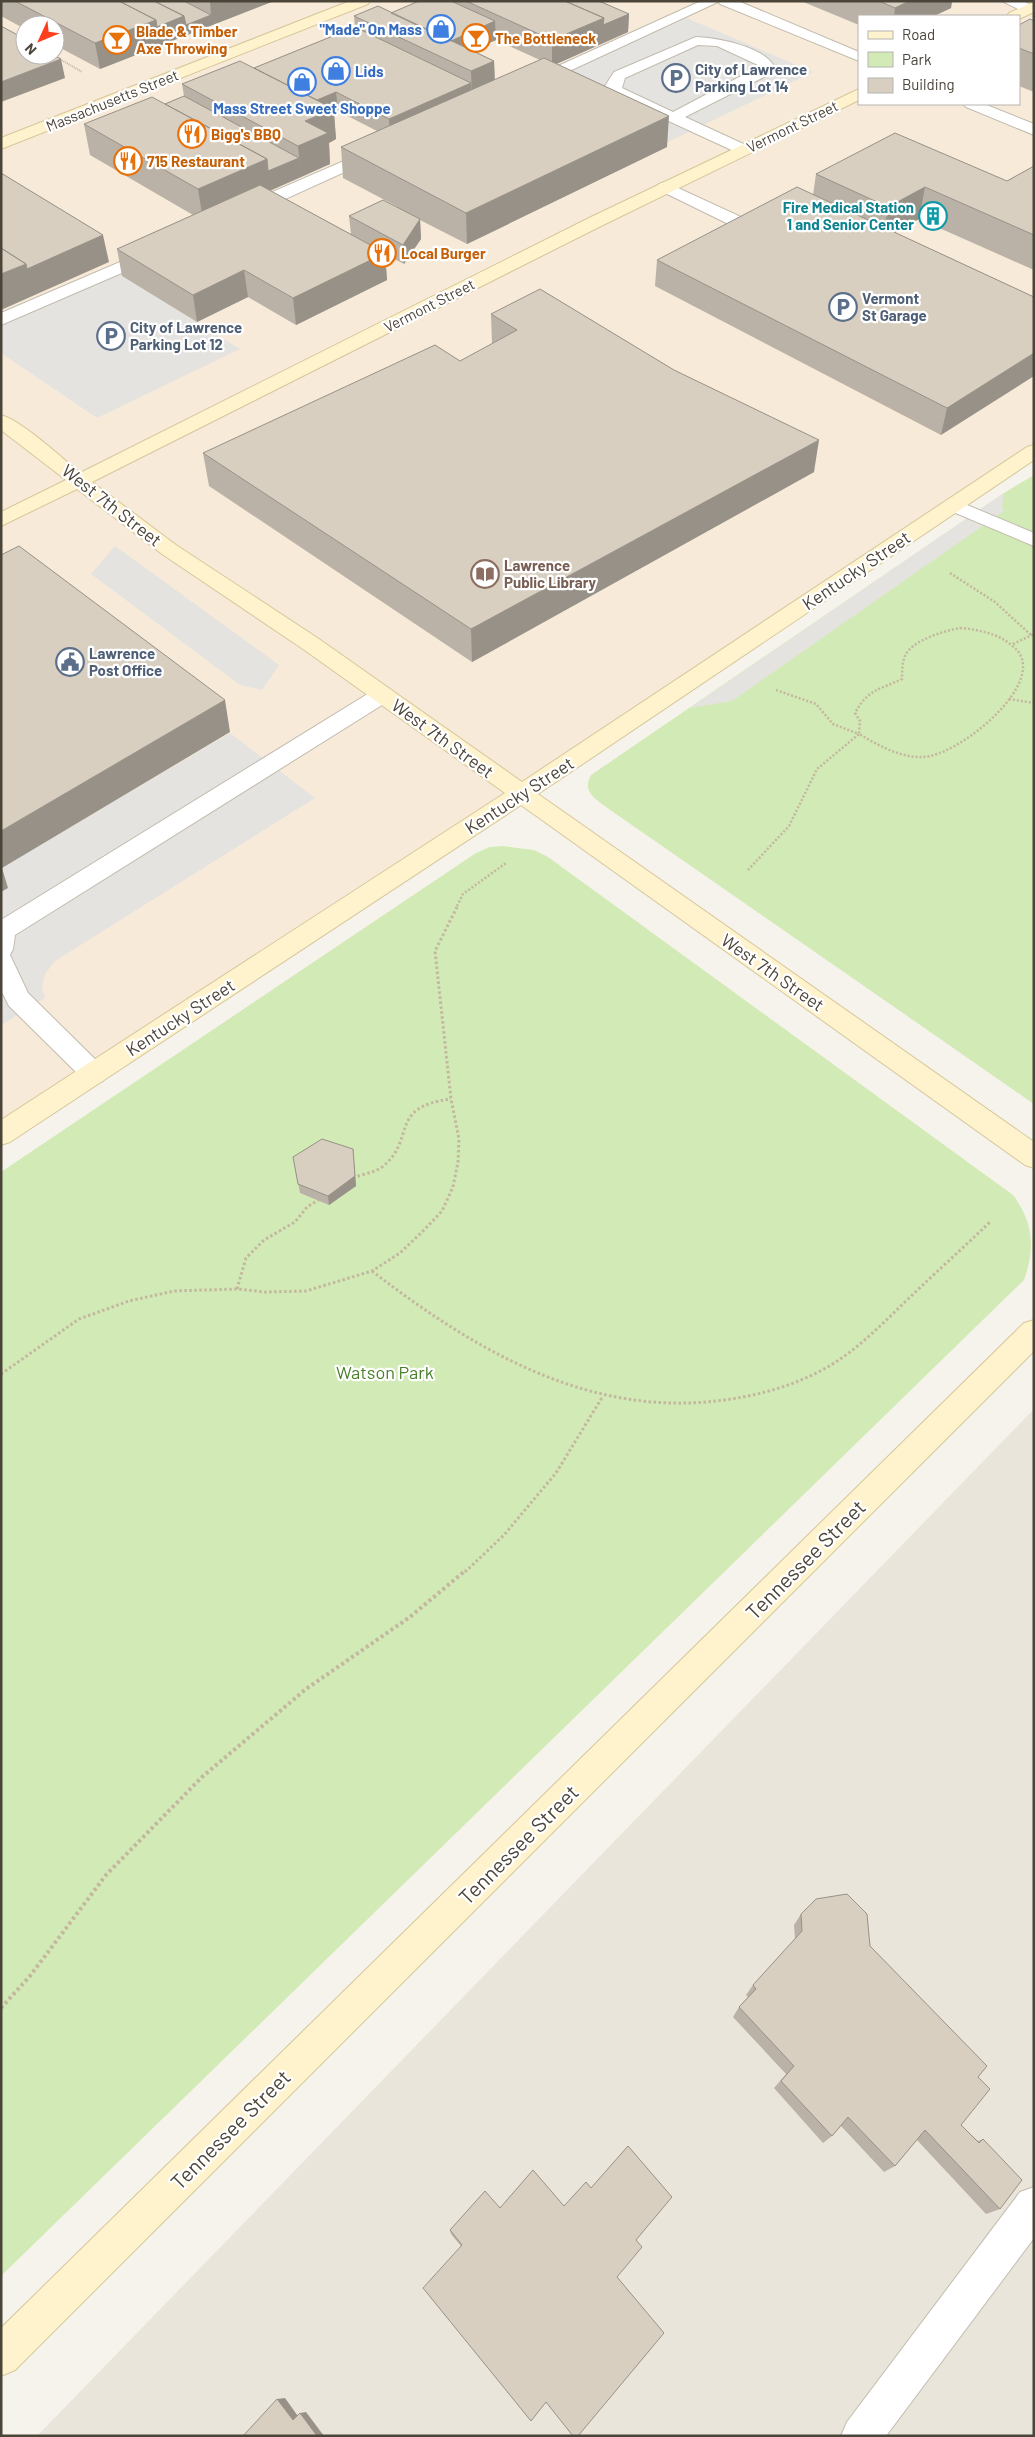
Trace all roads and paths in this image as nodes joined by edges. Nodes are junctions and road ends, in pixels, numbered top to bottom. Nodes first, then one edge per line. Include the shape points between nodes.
1 (362, 1) edge
2 (713, 1) edge
3 (725, 1) edge
4 (1009, 1) edge
5 (1031, 7) edge
6 (1016, 15) edge
7 (858, 57) edge
8 (518, 89) edge
9 (858, 94) edge
10 (973, 105) edge
11 (674, 117) junction
12 (1034, 130) edge
13 (1, 144) edge
14 (391, 146) edge
15 (744, 150) junction
16 (666, 187) junction
17 (228, 219) edge
18 (759, 232) edge
19 (173, 243) edge
20 (1, 320) edge
21 (1, 421) edge
22 (1034, 451) edge
23 (80, 481) junction
24 (953, 504) junction
25 (1, 520) edge
26 (1034, 540) edge
27 (950, 573) dead end
28 (1033, 635) edge
29 (1014, 644) junction
30 (776, 690) dead end
31 (382, 695) junction
32 (1009, 699) junction
33 (1034, 703) edge
34 (859, 734) junction
35 (521, 794) junction
36 (506, 863) dead end
37 (748, 870) dead end
38 (1, 949) edge
39 (1, 962) edge
40 (94, 1074) junction
41 (451, 1098) junction
42 (1, 1134) edge
43 (1034, 1157) edge
44 (347, 1182) edge
45 (323, 1197) edge
46 (991, 1221) dead end
47 (372, 1271) junction
48 (237, 1289) junction
49 (1034, 1332) edge
50 (1, 1374) edge
51 (603, 1396) junction
52 (1, 2008) edge
53 (1034, 2206) edge
54 (1, 2356) edge
55 (861, 2436) edge

1 - 13 street, Massachusetts Street
2 - 8 street
3 - 7 street
4 - 5 street
5 - 6 street
9 - 15 street, Vermont Street
10 - 12 street
11 - 11 street via 765,71 767,66 764,61 719,42 696,41 619,75 613,86 615,91
11 - 15 street
14 - 17 street
15 - 16 street, Vermont Street
16 - 18 street
16 - 23 street, Vermont Street
19 - 20 street
21 - 23 street, West 7th Street
22 - 24 street, Kentucky Street
23 - 25 street, Vermont Street
23 - 31 street, West 7th Street via 122,516 216,583 312,644
24 - 26 street
24 - 35 street, Kentucky Street
27 - 28 path via 995,602
28 - 29 path
29 - 32 path via 1023,661 1020,680
29 - 34 path via 980,631 960,628 926,640 903,657 902,679 892,685 872,688 862,700 855,713 860,721
30 - 34 path via 816,704 833,724
31 - 35 street, West 7th Street
31 - 38 street via 3,931
32 - 33 path
32 - 34 path via 965,740 930,757 896,752
34 - 37 path via 817,770 789,826
35 - 40 street, Kentucky Street
35 - 43 street, West 7th Street
36 - 41 path via 463,894 435,952
39 - 40 street via 18,1000
40 - 42 street, Kentucky Street
41 - 44 path via 423,1104 408,1118 403,1136 382,1168
41 - 47 path via 459,1139 453,1187 442,1211 425,1229 400,1253
45 - 48 path via 307,1207 294,1222 264,1240 246,1258
46 - 51 path via 869,1336 819,1372 742,1399 696,1404
47 - 48 path via 306,1291
47 - 51 path via 471,1342 513,1366
48 - 50 path via 174,1291 129,1301 79,1319
49 - 54 street, Tennessee Street
51 - 52 path via 556,1474 504,1535 474,1565 410,1617 306,1689 202,1777 106,1874 30,1976
53 - 55 street

